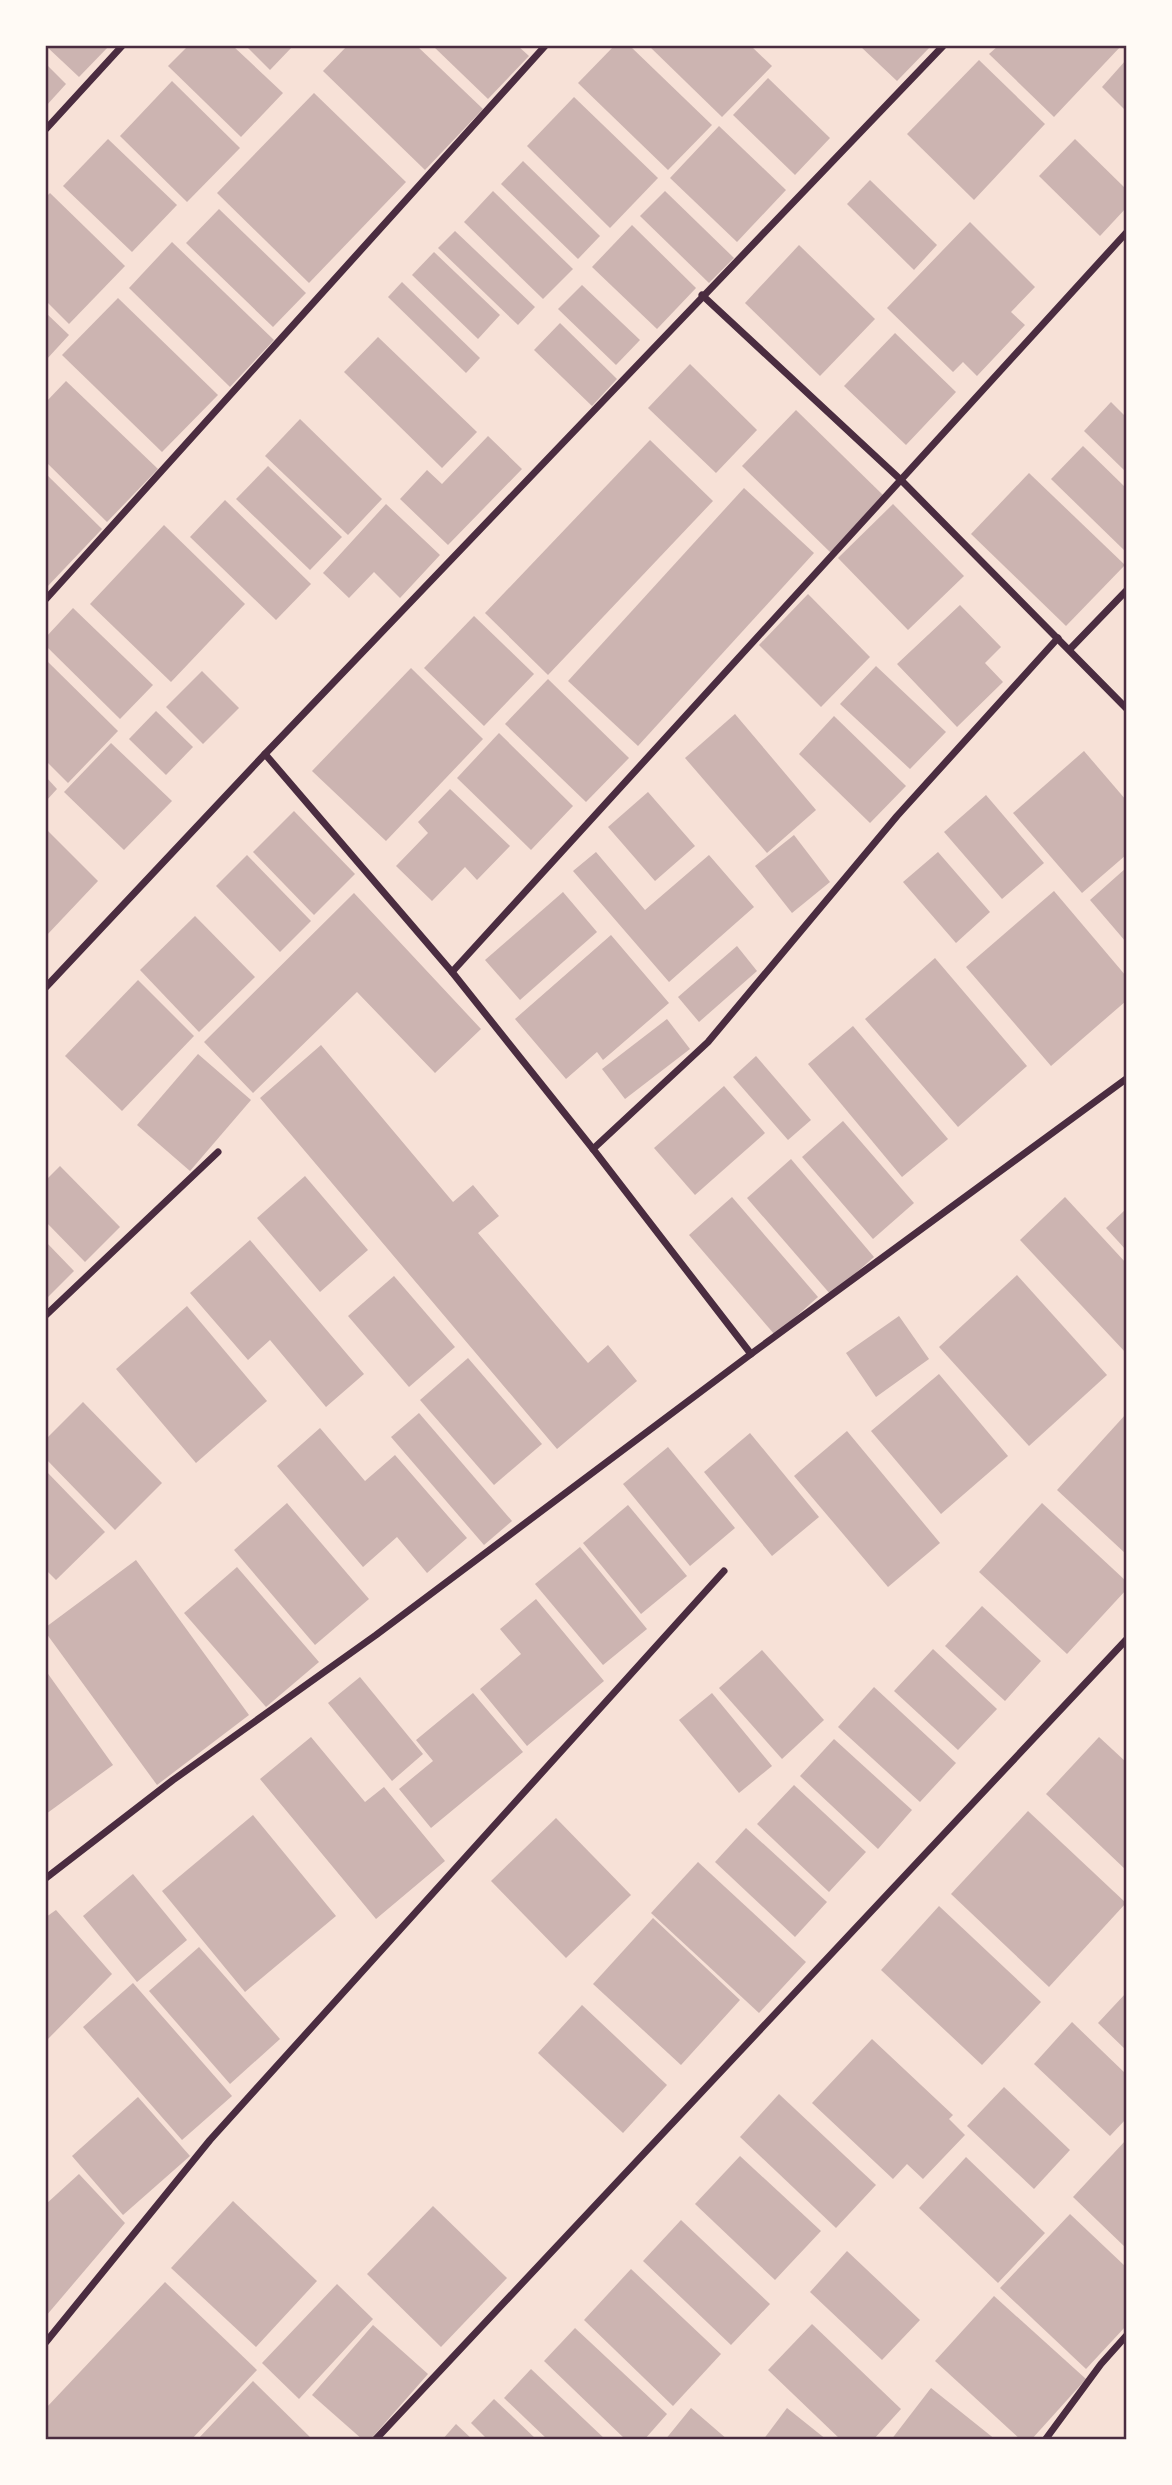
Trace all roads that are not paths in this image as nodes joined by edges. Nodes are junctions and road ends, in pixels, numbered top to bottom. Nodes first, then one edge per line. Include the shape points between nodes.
1 (122, 46) edge
2 (545, 46) edge
3 (943, 46) edge
4 (46, 129) edge
5 (1126, 233) edge
6 (702, 295) junction
7 (901, 480) junction
8 (1126, 591) edge
9 (46, 599) edge
10 (1058, 638) junction
11 (1070, 649) junction
12 (1126, 708) edge
13 (265, 754) junction
14 (452, 972) junction
15 (46, 987) edge
16 (1126, 1079) edge
17 (593, 1149) junction
18 (218, 1152) dead end
19 (46, 1315) edge
20 (751, 1354) junction
21 (724, 1571) dead end
22 (1126, 1640) edge
23 (46, 1878) edge
24 (1126, 2336) edge
25 (46, 2342) edge
26 (375, 2440) edge
27 (1045, 2440) edge

1 - 4 street
2 - 9 street
3 - 6 street
5 - 7 street
6 - 7 street
6 - 13 street
7 - 10 street
7 - 14 street
8 - 11 street
10 - 11 street
10 - 17 street via 897,816 708,1042
11 - 12 street
13 - 14 street
13 - 15 street
14 - 17 street
16 - 20 street
17 - 20 street
18 - 19 street
20 - 23 street
21 - 25 street via 210,2140
22 - 26 street
24 - 27 street

